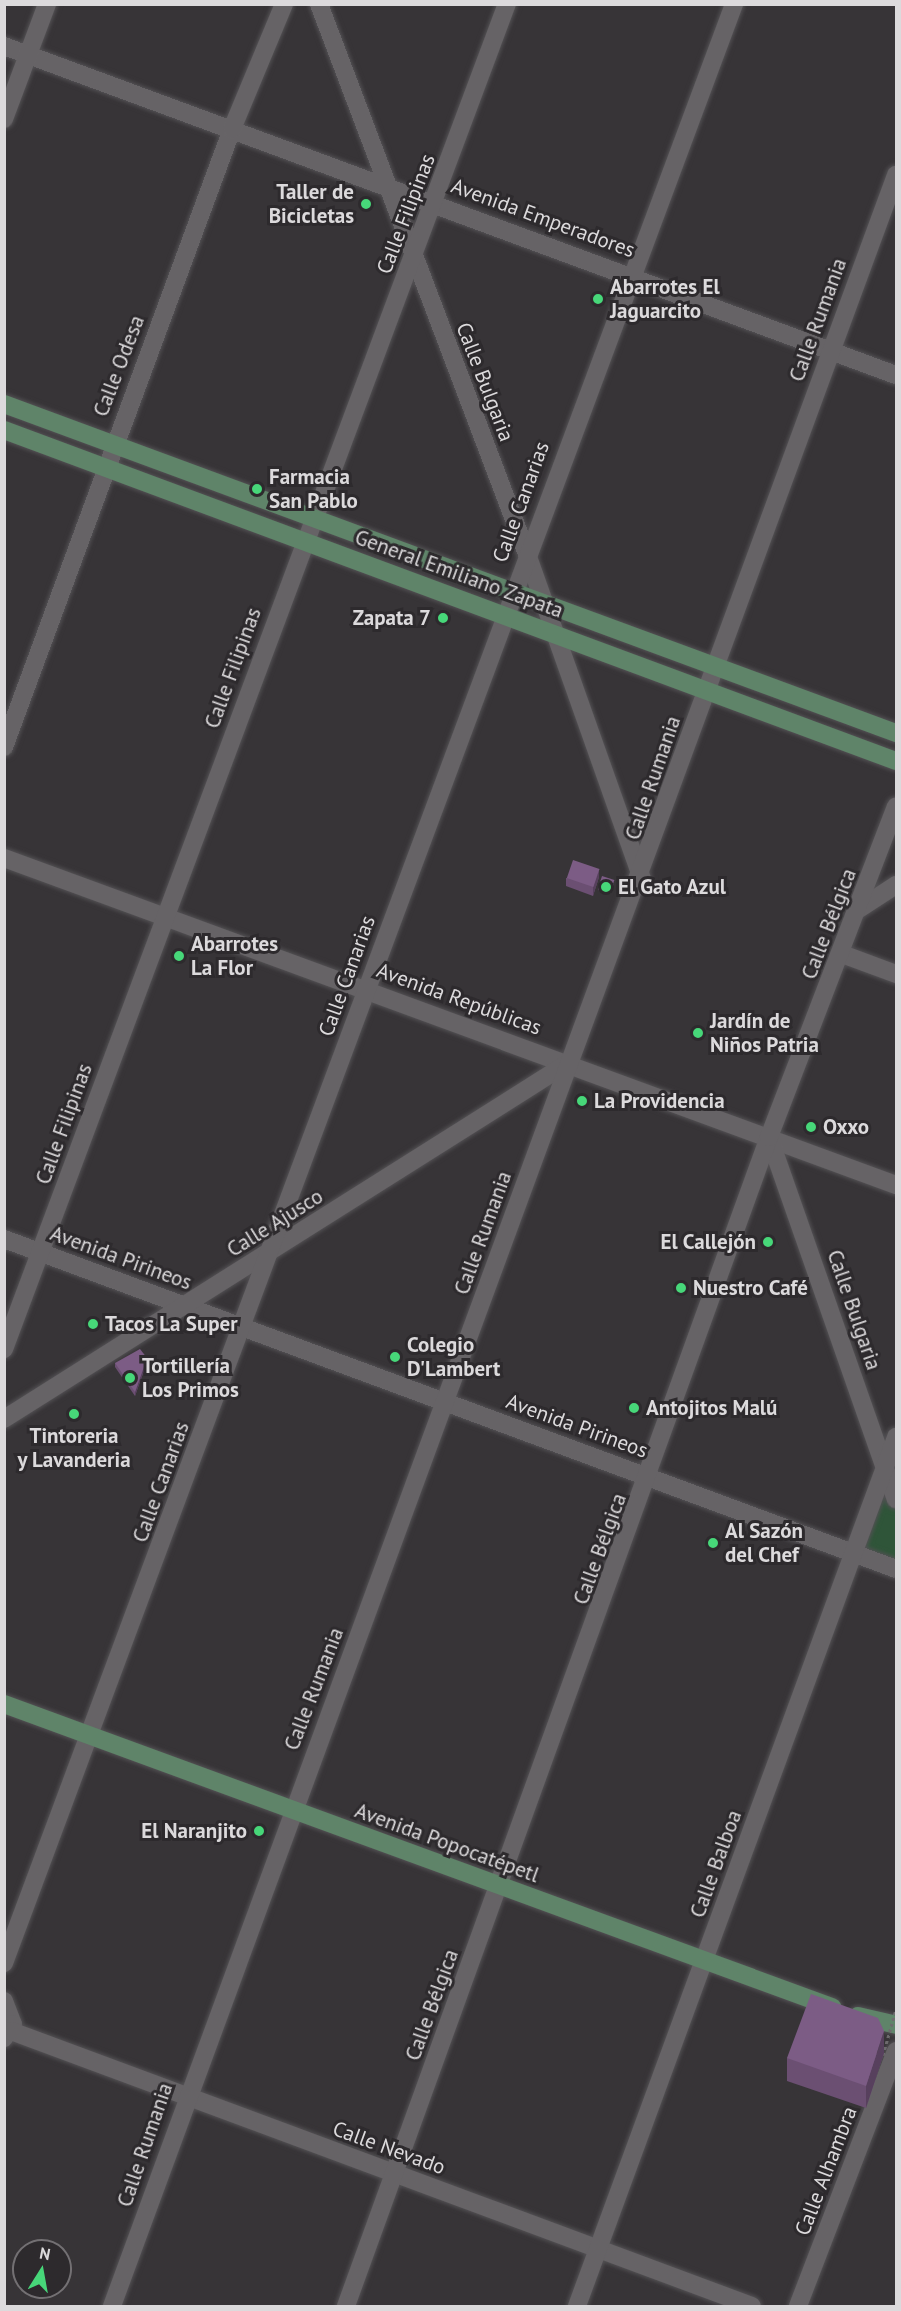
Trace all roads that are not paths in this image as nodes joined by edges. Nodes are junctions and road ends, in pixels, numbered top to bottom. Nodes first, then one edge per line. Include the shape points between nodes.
1 (47, 4) edge
2 (284, 4) edge
3 (319, 4) edge
4 (507, 4) edge
5 (734, 4) edge
6 (4, 46) edge
7 (28, 55) junction
8 (4, 119) edge
9 (232, 129) junction
10 (897, 175) edge
11 (385, 185) junction
12 (435, 204) junction
13 (413, 256) junction
14 (630, 273) junction
15 (830, 349) junction
16 (897, 375) edge
17 (4, 404) edge
18 (4, 430) edge
19 (114, 445) junction
20 (106, 468) junction
21 (313, 517) junction
22 (304, 541) junction
23 (527, 554) junction
24 (512, 590) junction
25 (544, 602) junction
26 (503, 614) junction
27 (556, 634) junction
28 (716, 667) junction
29 (708, 690) junction
30 (897, 733) edge
31 (4, 747) edge
32 (897, 761) edge
33 (897, 807) edge
34 (4, 858) edge
35 (642, 879) junction
36 (897, 885) edge
37 (859, 909) junction
38 (165, 916) junction
39 (842, 954) junction
40 (897, 974) edge
41 (366, 988) junction
42 (568, 1063) junction
43 (769, 1137) junction
44 (897, 1185) edge
45 (4, 1239) edge
46 (41, 1252) junction
47 (271, 1252) junction
48 (186, 1306) junction
49 (243, 1327) junction
50 (4, 1349) edge
51 (446, 1402) junction
52 (4, 1419) edge
53 (897, 1437) edge
54 (886, 1466) junction
55 (650, 1477) junction
56 (897, 1499) edge
57 (854, 1553) junction
58 (897, 1569) edge
59 (4, 1704) edge
60 (90, 1735) junction
61 (293, 1810) junction
62 (500, 1886) junction
63 (704, 1961) junction
64 (4, 1963) edge
65 (4, 2001) edge
66 (874, 2022) junction
67 (897, 2025) edge
68 (8, 2035) edge
69 (897, 2040) edge
70 (889, 2056) edge
71 (186, 2097) junction
72 (394, 2174) junction
73 (598, 2249) junction
74 (112, 2307) edge
75 (346, 2307) edge
76 (577, 2307) edge
77 (752, 2307) edge
78 (798, 2307) edge

1 - 7 street
2 - 9 street, Calle Odesa
3 - 11 street, Calle Bulgaria
4 - 12 street, Calle Filipinas
5 - 14 street, Calle Canarias
6 - 7 street, Avenida Emperadores
7 - 8 street
7 - 9 street, Avenida Emperadores
9 - 11 street, Avenida Emperadores
9 - 19 street, Calle Odesa
10 - 15 street, Calle Rumania
11 - 12 street, Avenida Emperadores
11 - 13 street, Calle Bulgaria
12 - 13 street, Calle Filipinas
12 - 14 street, Avenida Emperadores
13 - 21 street, Calle Filipinas
13 - 23 street, Calle Bulgaria
14 - 15 street, Avenida Emperadores
14 - 23 street, Calle Canarias
15 - 16 street, Avenida Emperadores
15 - 28 street, Calle Rumania
17 - 19 main road, General Emiliano Zapata
18 - 20 main road, General Emiliano Zapata
19 - 20 street, Calle Odesa
19 - 21 main road, General Emiliano Zapata
20 - 22 main road, General Emiliano Zapata
20 - 31 street, Calle Odesa
21 - 22 street, Calle Filipinas
21 - 24 main road, General Emiliano Zapata
22 - 26 main road, General Emiliano Zapata
22 - 38 street, Calle Filipinas
23 - 24 street, Calle Canarias
23 - 25 street, Calle Bulgaria
24 - 25 main road, General Emiliano Zapata
24 - 26 street, Calle Canarias
25 - 27 street, Calle Bulgaria
25 - 28 main road, General Emiliano Zapata
26 - 27 main road, General Emiliano Zapata
26 - 41 street, Calle Canarias
27 - 29 main road, General Emiliano Zapata
27 - 35 street, Calle Bulgaria
28 - 29 street, Calle Rumania
28 - 30 main road, General Emiliano Zapata
29 - 32 main road, General Emiliano Zapata
29 - 35 street, Calle Rumania
33 - 37 street, Calle Bélgica
34 - 38 street, Avenida Repúblicas
35 - 42 street, Calle Rumania
36 - 37 street
37 - 39 street, Calle Bélgica
38 - 41 street, Avenida Repúblicas
38 - 46 street, Calle Filipinas
39 - 40 street
39 - 43 street, Calle Bélgica
41 - 42 street, Avenida Repúblicas
41 - 47 street, Calle Canarias
42 - 43 street, Avenida Repúblicas
42 - 47 street, Calle Ajusco
42 - 51 street, Calle Rumania
43 - 44 street, Avenida Repúblicas
43 - 54 street, Calle Bulgaria
43 - 55 street, Calle Bélgica
45 - 46 street, Avenida Pirineos
46 - 48 street, Avenida Pirineos
46 - 50 street, Calle Filipinas
47 - 48 street, Calle Ajusco
47 - 49 street, Calle Canarias
48 - 49 street, Avenida Pirineos
48 - 52 street, Calle Ajusco
49 - 51 street, Avenida Pirineos
49 - 60 street, Calle Canarias
51 - 55 street, Avenida Pirineos
51 - 61 street, Calle Rumania
53 - 54 street, Calle Balboa
54 - 56 street, Calle Bulgaria
54 - 57 street, Calle Balboa
55 - 57 street, Avenida Pirineos
55 - 62 street, Calle Bélgica
57 - 58 street, Avenida Pirineos
57 - 63 street, Calle Balboa
59 - 60 main road, Avenida Popocatépetl
60 - 61 main road, Avenida Popocatépetl
60 - 64 street, Calle Canarias
61 - 62 main road, Avenida Popocatépetl
61 - 71 street, Calle Rumania
62 - 63 main road, Avenida Popocatépetl
62 - 72 street, Calle Bélgica
63 - 66 main road, Avenida Popocatépetl
63 - 73 street, Calle Balboa
65 - 68 street via 13,2016
66 - 67 main road, Avenida Popocatépetl
66 - 69 main road, Avenida Popocatépetl
68 - 71 street, Calle Nevado
70 - 78 street, Calle Alhambra
71 - 72 street, Calle Nevado
71 - 74 street, Calle Rumania
72 - 73 street, Calle Nevado
72 - 75 street, Calle Bélgica
73 - 76 street, Calle Balboa
73 - 77 street, Calle Nevado

